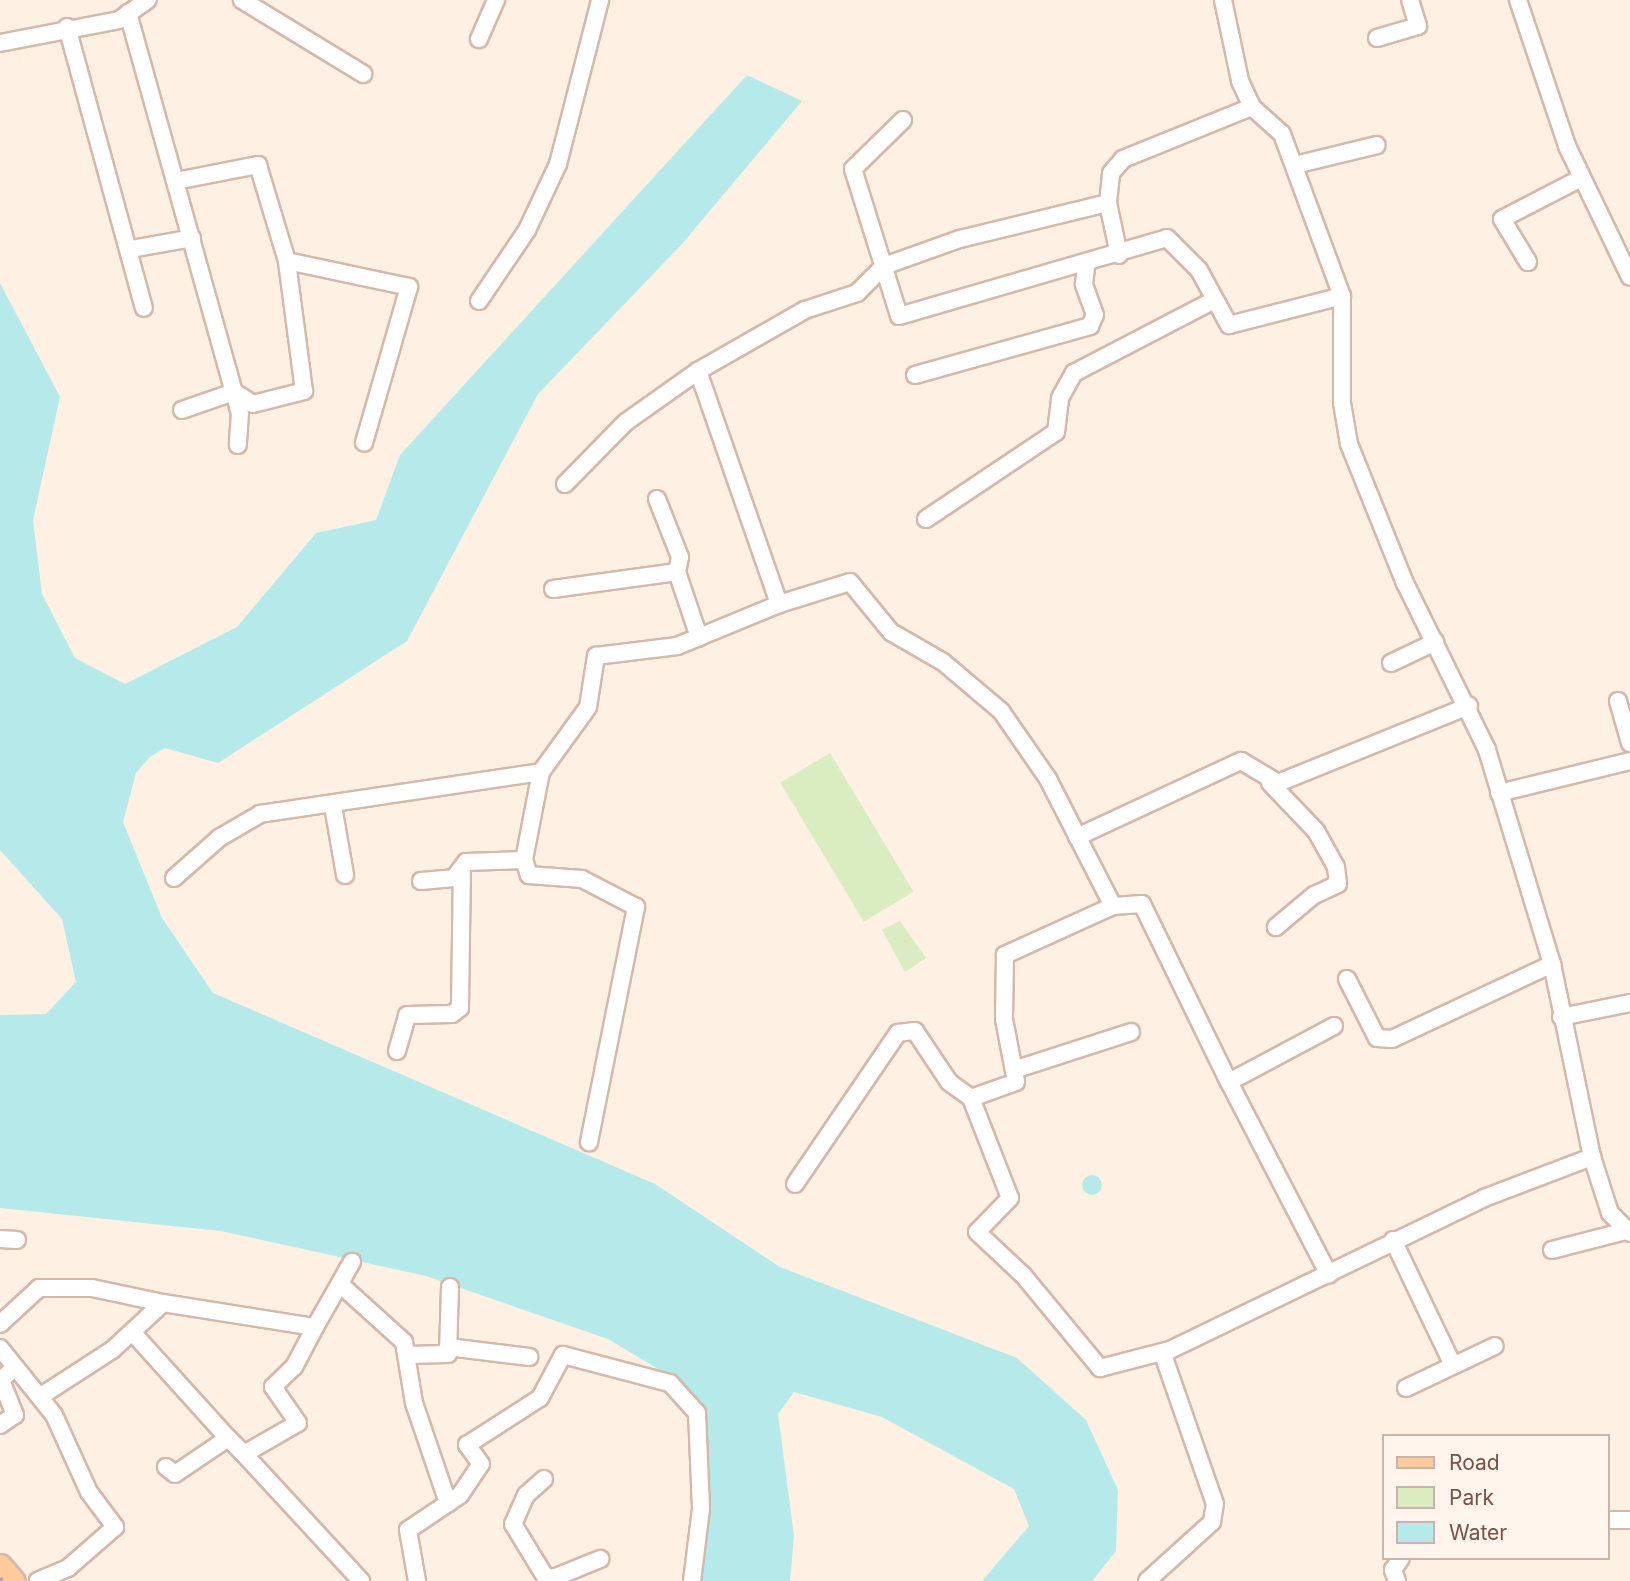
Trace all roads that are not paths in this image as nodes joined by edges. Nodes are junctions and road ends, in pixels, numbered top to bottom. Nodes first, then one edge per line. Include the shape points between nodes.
1 (148, 0) edge
2 (242, 0) edge
3 (496, 0) edge
4 (600, 0) edge
5 (1223, 0) edge
6 (1410, 0) edge
7 (1518, 0) edge
8 (128, 13) junction
9 (67, 27) junction
10 (1377, 38) dead end
11 (479, 39) dead end
12 (0, 43) edge
13 (363, 74) dead end
14 (1252, 107) junction
15 (903, 120) dead end
16 (1377, 145) dead end
17 (1295, 165) junction
18 (1581, 178) junction
19 (176, 181) junction
20 (1108, 203) junction
21 (192, 238) junction
22 (131, 249) junction
23 (1119, 255) junction
24 (1625, 256) edge
25 (287, 261) junction
26 (1528, 262) dead end
27 (884, 266) junction
28 (1086, 267) junction
29 (1630, 277) edge
30 (1342, 296) junction
31 (1214, 300) junction
32 (479, 301) dead end
33 (144, 307) dead end
34 (698, 371) junction
35 (915, 375) dead end
36 (234, 392) junction
37 (182, 410) dead end
38 (364, 443) dead end
39 (238, 445) dead end
40 (565, 484) dead end
41 (657, 499) dead end
42 (926, 519) dead end
43 (677, 572) junction
44 (553, 589) dead end
45 (779, 604) junction
46 (699, 637) junction
47 (1435, 642) junction
48 (1391, 663) dead end
49 (1618, 701) dead end
50 (1469, 706) junction
51 (1630, 743) edge
52 (1630, 761) edge
53 (541, 772) junction
54 (1270, 783) junction
55 (1499, 793) junction
56 (333, 806) junction
57 (1077, 837) junction
58 (524, 860) junction
59 (462, 871) junction
60 (345, 875) dead end
61 (174, 877) dead end
62 (421, 881) dead end
63 (1113, 906) junction
64 (1276, 927) dead end
65 (1552, 964) junction
66 (1347, 979) dead end
67 (1630, 1003) edge
68 (1561, 1017) junction
69 (1334, 1026) dead end
70 (1131, 1032) dead end
71 (397, 1051) dead end
72 (1014, 1070) junction
73 (1228, 1082) junction
74 (971, 1098) junction
75 (589, 1142) dead end
76 (1592, 1157) junction
77 (795, 1184) dead end
78 (1626, 1233) edge
79 (0, 1240) edge
80 (17, 1240) dead end
81 (1393, 1240) junction
82 (1552, 1250) dead end
83 (352, 1262) dead end
84 (1329, 1275) junction
85 (341, 1285) junction
86 (450, 1287) dead end
87 (163, 1303) junction
88 (0, 1324) edge
89 (315, 1327) junction
90 (133, 1333) junction
91 (1495, 1346) dead end
92 (448, 1347) junction
93 (0, 1348) edge
94 (1162, 1352) junction
95 (406, 1355) junction
96 (529, 1357) dead end
97 (1452, 1365) junction
98 (15, 1367) junction
99 (1406, 1388) dead end
100 (41, 1396) junction
101 (0, 1425) edge
102 (228, 1438) junction
103 (244, 1454) junction
104 (166, 1467) dead end
105 (544, 1479) dead end
106 (448, 1503) junction
107 (1609, 1520) edge
108 (1630, 1520) edge
109 (600, 1559) dead end
110 (1400, 1560) edge
111 (0, 1565) edge
112 (558, 1579) edge
113 (14, 1581) edge
114 (38, 1581) edge
115 (362, 1581) edge
116 (417, 1581) edge
117 (692, 1581) edge
118 (1147, 1581) edge
119 (1397, 1581) edge

1 - 8 street
2 - 13 street
3 - 11 street
4 - 32 street via 558,164 527,230
5 - 14 street via 1234,59
6 - 10 street via 1418,26
7 - 18 street
8 - 9 street
8 - 19 street
9 - 12 street
9 - 22 street
14 - 17 street via 1282,134
14 - 20 street via 1123,159 1111,173
15 - 27 street via 853,169
16 - 17 street
17 - 30 street
18 - 24 street
18 - 26 street via 1502,219
19 - 21 street
19 - 25 street via 258,165
20 - 23 street
20 - 27 street via 960,239
21 - 22 street
21 - 36 street
22 - 33 street
23 - 28 street
23 - 31 street via 1167,239 1199,270
24 - 29 street
25 - 36 street via 304,391 253,404
25 - 38 street via 409,287
27 - 28 street via 899,316
27 - 34 street via 858,293 806,310
28 - 35 street via 1084,284 1095,314 1090,326
30 - 31 street via 1229,325
30 - 47 street via 1342,403 1349,444
31 - 42 street via 1074,373 1060,398 1056,432
34 - 40 street via 626,422
34 - 45 street
36 - 37 street
36 - 39 street
41 - 43 street via 680,557
43 - 44 street
43 - 46 street
45 - 46 street
45 - 57 street via 850,582 891,632 943,662 1001,711 1048,779
46 - 53 street via 677,646 596,656 588,707
47 - 48 street
47 - 50 street
49 - 51 street
50 - 54 street
50 - 55 street
52 - 55 street
53 - 56 street
53 - 58 street
54 - 57 street via 1241,761
54 - 64 street via 1317,831 1336,867 1338,884 1314,895
55 - 65 street
56 - 60 street
56 - 61 street via 260,814 219,838
57 - 63 street
58 - 59 street via 466,862
58 - 75 street via 529,875 582,879 636,907
59 - 62 street
59 - 71 street via 460,1008 452,1014 407,1015
63 - 72 street via 1005,955 1004,1019
63 - 73 street via 1142,904
65 - 66 street via 1392,1039 1377,1038
65 - 68 street
67 - 68 street
68 - 76 street
69 - 73 street
70 - 72 street
72 - 74 street via 1016,1082
73 - 84 street
74 - 77 street via 949,1082 915,1031 898,1033
74 - 94 street via 1010,1198 977,1232 1023,1275 1100,1368
76 - 78 street
76 - 81 street
78 - 82 street
79 - 80 street
81 - 84 street
81 - 97 street
83 - 85 street
84 - 94 street
85 - 89 street
85 - 95 street via 404,1342
86 - 92 street
87 - 88 street via 92,1288 39,1288
87 - 89 street
87 - 90 street
89 - 103 street via 294,1367 273,1387 298,1423
90 - 100 street
90 - 102 street
91 - 97 street
92 - 95 street via 448,1354
92 - 96 street
93 - 98 street
94 - 118 street via 1215,1504 1212,1522
95 - 106 street via 414,1403
97 - 99 street
98 - 100 street
98 - 101 street via 1,1380 15,1415
100 - 114 street via 89,1492 115,1527 68,1569
102 - 103 street
102 - 104 street via 175,1474
103 - 115 street
105 - 112 street via 526,1494 513,1524 546,1578
106 - 116 street via 408,1530
106 - 117 street via 481,1464 467,1445 540,1398 563,1355 670,1383 697,1413 701,1509
107 - 108 street
109 - 112 street
110 - 119 street via 1394,1570
111 - 113 main road

